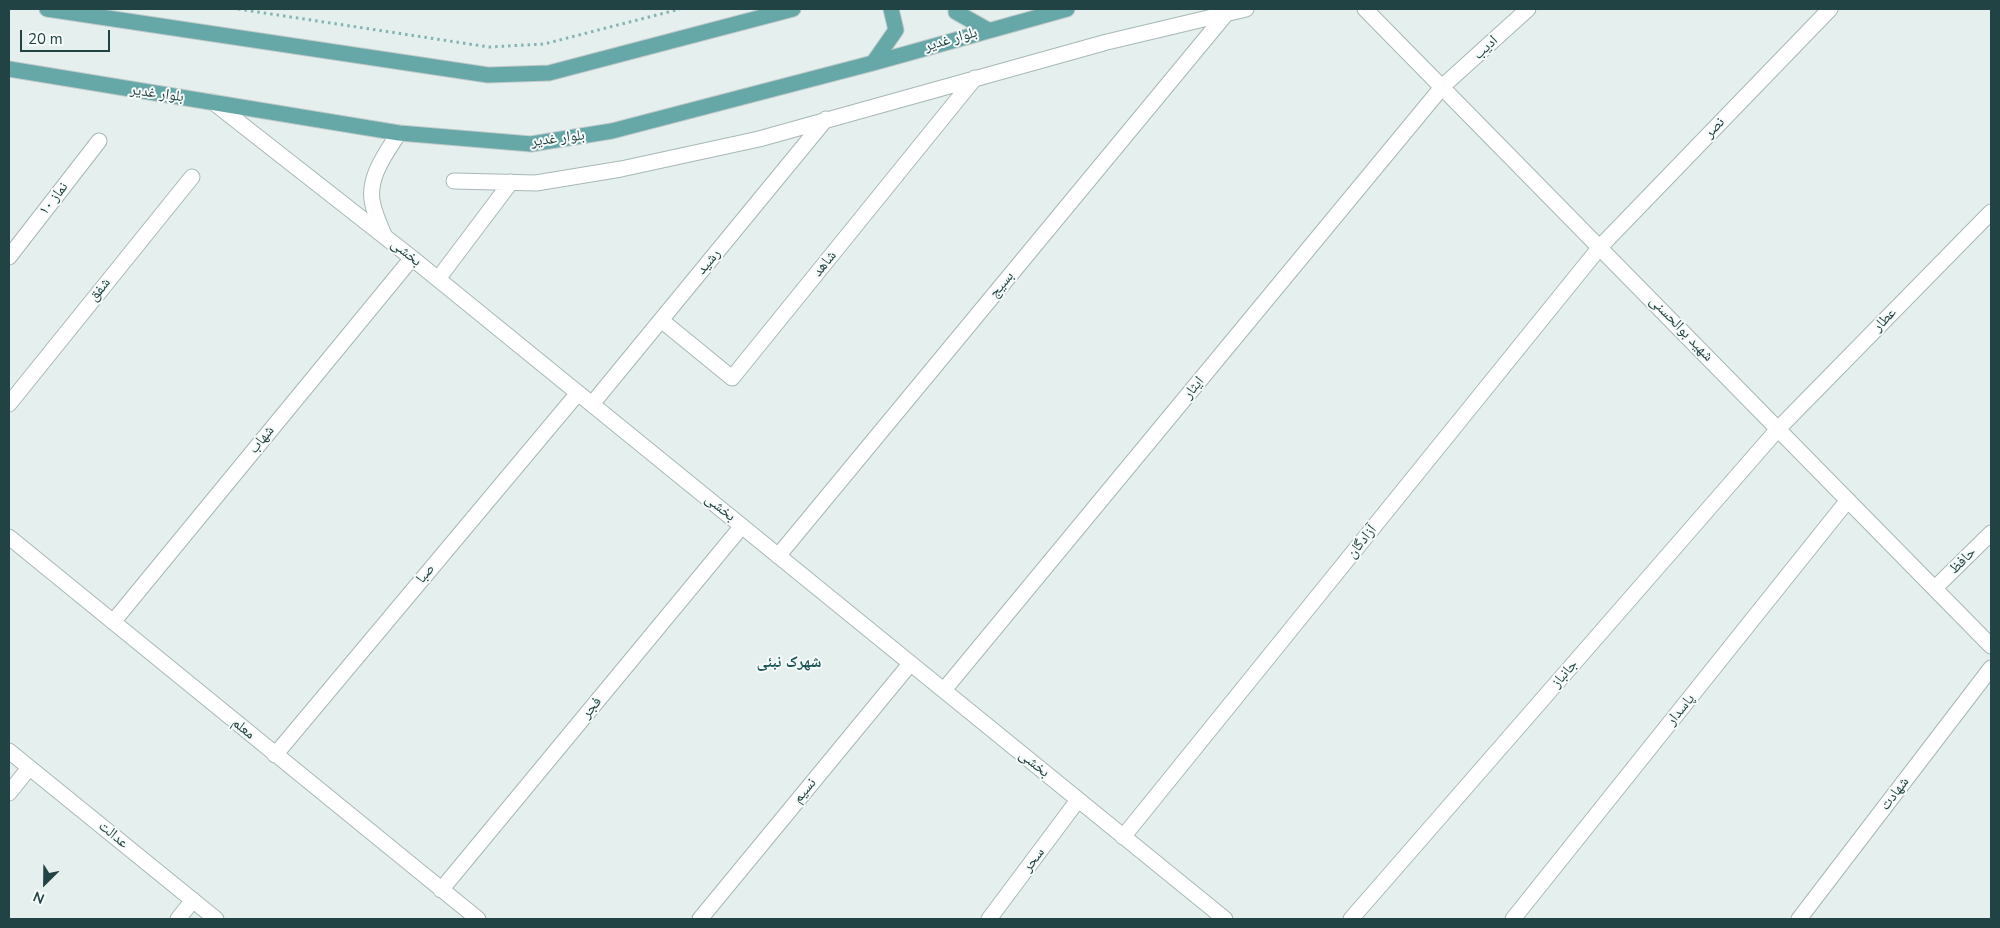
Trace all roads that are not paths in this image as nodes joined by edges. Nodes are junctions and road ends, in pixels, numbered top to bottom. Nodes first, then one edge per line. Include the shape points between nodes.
1 (47, 9) edge
2 (793, 9) edge
3 (891, 9) edge
4 (956, 9) edge
5 (1067, 9) edge
6 (1246, 9) edge
7 (1528, 9) edge
8 (1830, 9) edge
9 (1369, 10) edge
10 (1226, 14) junction
11 (988, 30) junction
12 (873, 63) junction
13 (9, 69) edge
14 (975, 78) junction
15 (1443, 86) junction
16 (213, 102) junction
17 (826, 120) junction
18 (399, 133) junction
19 (99, 141) dead end
20 (192, 177) dead end
21 (454, 181) dead end
22 (511, 182) junction
23 (1991, 212) edge
24 (384, 235) junction
25 (1600, 247) junction
26 (9, 257) edge
27 (412, 258) junction
28 (438, 279) junction
29 (660, 320) junction
30 (578, 393) junction
31 (9, 404) edge
32 (592, 404) junction
33 (1778, 429) junction
34 (1848, 500) junction
35 (742, 526) junction
36 (1991, 533) edge
37 (9, 537) edge
38 (778, 556) junction
39 (1935, 588) junction
40 (113, 622) junction
41 (1991, 646) edge
42 (910, 664) junction
43 (1991, 668) edge
44 (944, 690) junction
45 (9, 752) edge
46 (275, 754) junction
47 (29, 768) junction
48 (9, 792) edge
49 (1078, 800) junction
50 (1123, 837) junction
51 (441, 890) junction
52 (193, 900) junction
53 (178, 919) edge
54 (216, 919) edge
55 (478, 919) edge
56 (700, 919) edge
57 (989, 919) edge
58 (1225, 919) edge
59 (1352, 919) edge
60 (1513, 919) edge
61 (1799, 919) edge

1 - 2 main road via 488,76 549,73
3 - 12 main road via 896,30
4 - 11 main road via 956,12
5 - 11 main road, بلوار غدیر
6 - 10 street
7 - 15 street, ادیب
8 - 25 street, نصر
9 - 15 street, شهید بوالحسنی
10 - 14 street
10 - 38 street, بسیج
11 - 12 main road, بلوار غدیر
12 - 18 main road, بلوار غدیر via 612,131 531,144
13 - 16 main road, بلوار غدیر
14 - 17 street
14 - 29 street, شاهد via 732,378
15 - 25 street, شهید بوالحسنی
15 - 44 street, ایثار
16 - 18 main road, بلوار غدیر
16 - 24 street, بخشی
17 - 22 street via 759,139 621,170 536,183
17 - 29 street, رشید
18 - 24 street via 373,178 372,203
19 - 26 street, نماز ۱۰
20 - 31 street, شفق
21 - 22 street
22 - 28 street
23 - 33 street, عطار
24 - 27 street, بخشی
25 - 33 street, شهید بوالحسنی
25 - 50 street, آزادگان
27 - 28 street, بخشی
27 - 40 street, شهاب
28 - 30 street, بخشی
29 - 32 street, رشید
30 - 32 street, بخشی
30 - 46 street, صبا
32 - 35 street, بخشی
33 - 34 street, شهید بوالحسنی
33 - 59 street, جانباز
34 - 39 street, شهید بوالحسنی
34 - 60 street, پاسدار
35 - 38 street, بخشی
35 - 51 street, فجر
36 - 39 street, حافظ
37 - 40 street, معلم
38 - 42 street, بخشی
39 - 41 street, شهید بوالحسنی
40 - 46 street, معلم
42 - 44 street, بخشی
42 - 56 street, نسیم
43 - 61 street, شهادت
44 - 49 street, بخشی
45 - 47 street, عدالت
46 - 51 street, معلم
47 - 48 street
47 - 52 street, عدالت
49 - 50 street, بخشی
49 - 57 street, سحر
50 - 58 street, بخشی
51 - 55 street, معلم
52 - 53 street
52 - 54 street, عدالت

